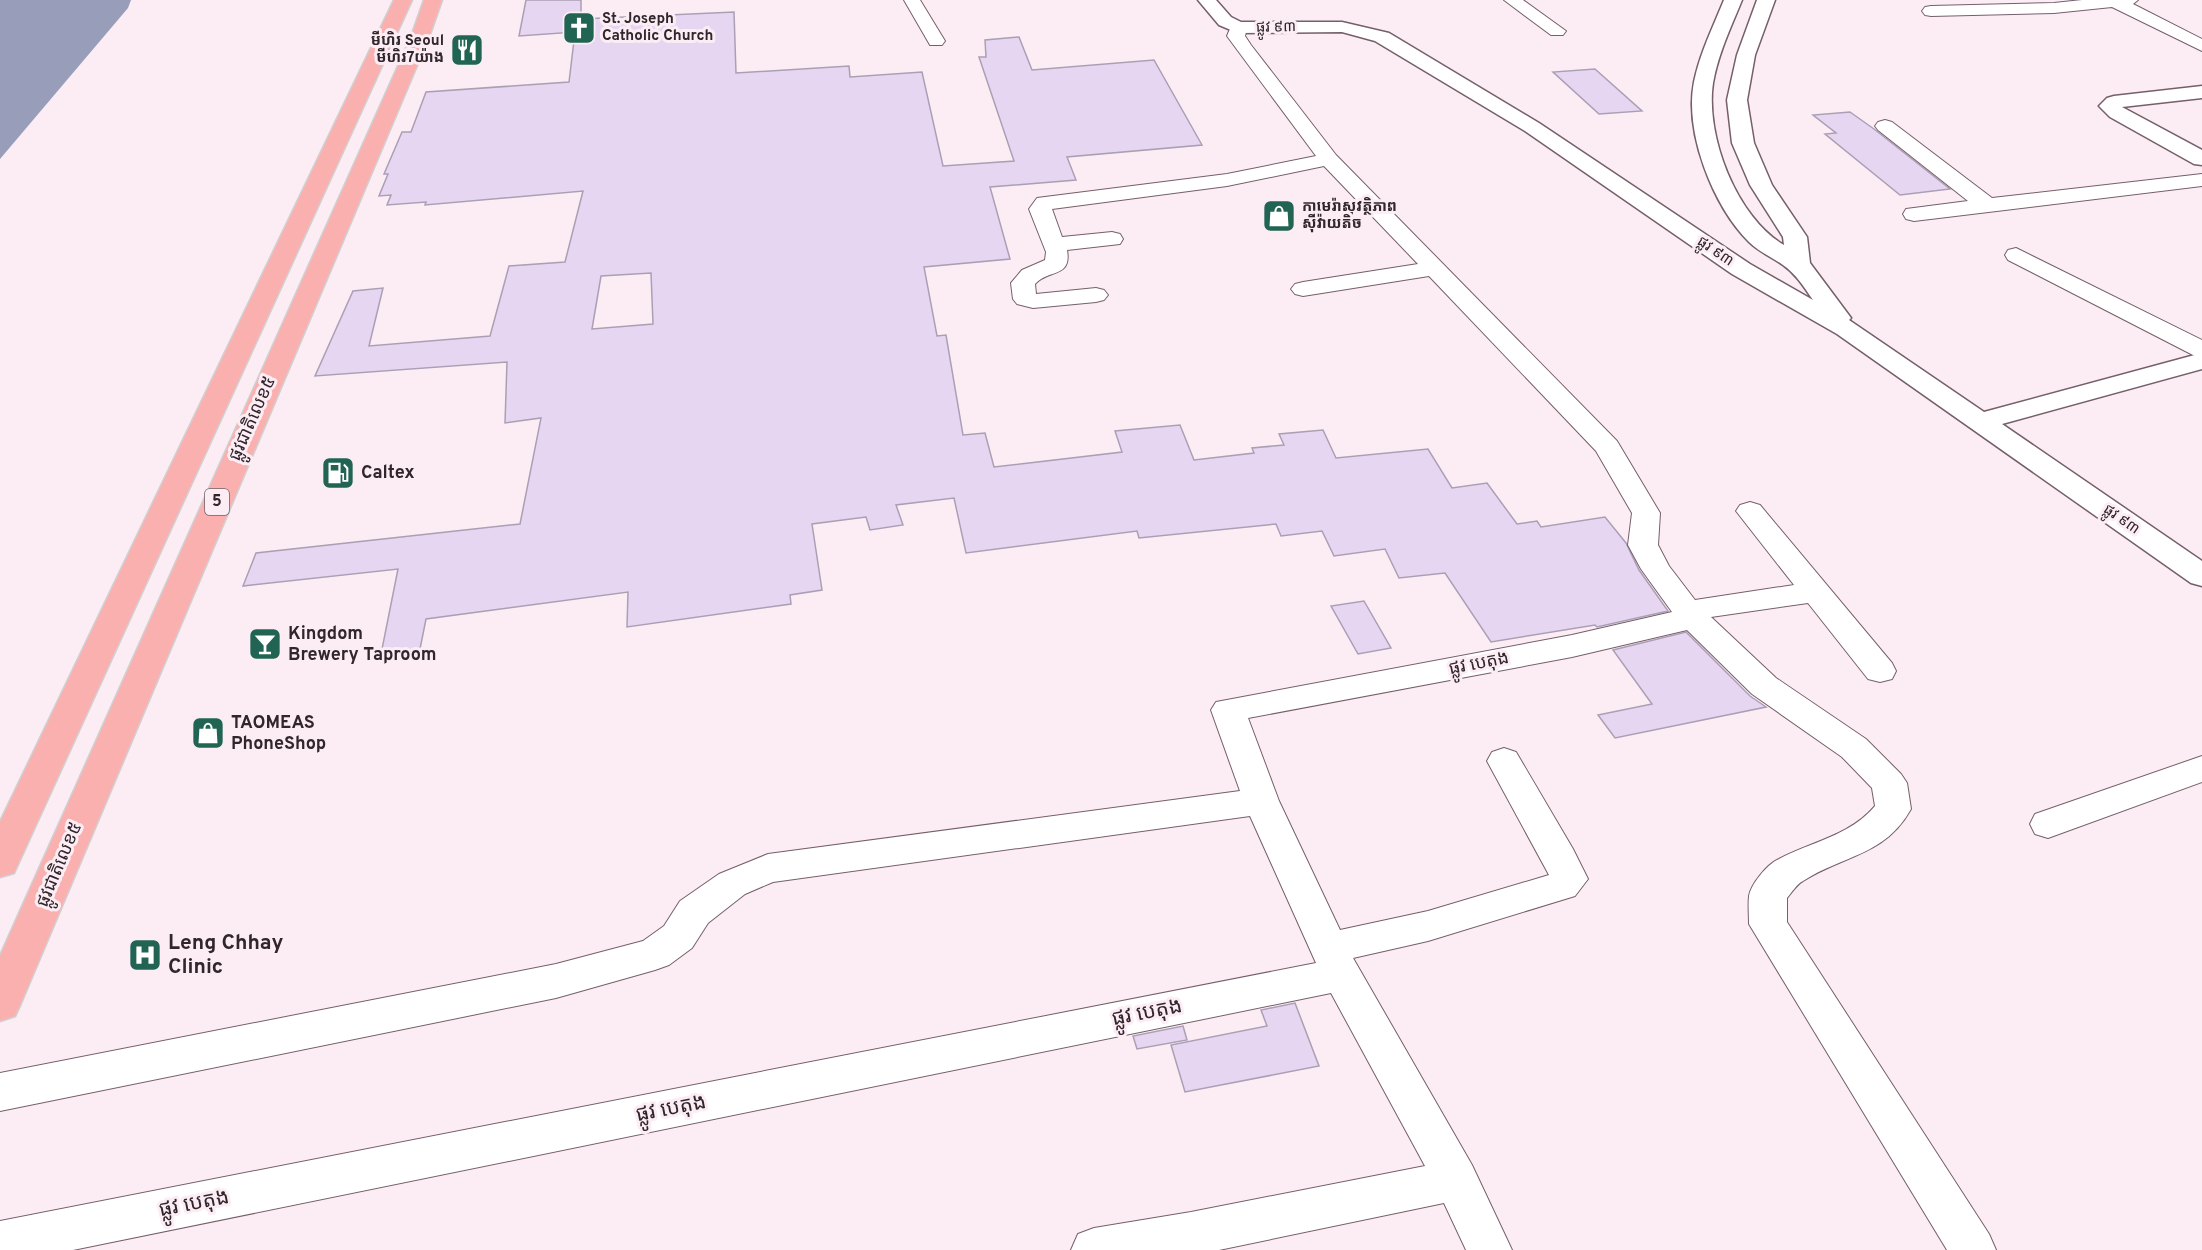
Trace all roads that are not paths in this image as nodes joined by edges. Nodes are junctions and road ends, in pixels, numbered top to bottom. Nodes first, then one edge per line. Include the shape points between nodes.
1 (403, 0) edge
2 (433, 0) edge
3 (912, 0) edge
4 (1206, 0) edge
5 (1512, 0) edge
6 (1733, 0) edge
7 (1766, 0) edge
8 (2122, 1) edge
9 (1931, 11) dead end
10 (1238, 27) junction
11 (1557, 31) dead end
12 (936, 40) dead end
13 (2202, 46) edge
14 (2202, 92) edge
15 (1885, 126) dead end
16 (1329, 159) junction
17 (2202, 159) edge
18 (2202, 180) edge
19 (1987, 205) junction
20 (1914, 214) dead end
21 (1112, 239) dead end
22 (1054, 244) junction
23 (2016, 255) dead end
24 (1798, 264) junction
25 (1436, 268) junction
26 (1741, 269) junction
27 (1303, 289) dead end
28 (1096, 296) dead end
29 (1846, 329) junction
30 (2202, 350) edge
31 (2202, 361) edge
32 (1980, 422) junction
33 (1750, 511) dead end
34 (2202, 576) edge
35 (1816, 592) junction
36 (1690, 615) junction
37 (1880, 671) dead end
38 (1504, 761) dead end
39 (2202, 769) edge
40 (1261, 801) junction
41 (2048, 824) dead end
42 (0, 862) edge
43 (1335, 961) junction
44 (0, 1003) edge
45 (0, 1092) edge
46 (1456, 1180) junction
47 (0, 1243) edge
48 (1094, 1250) edge
49 (1489, 1250) edge
50 (1973, 1250) edge

1 - 42 highway, 5
2 - 44 highway, ផ្លូវជាតិលេខ៥ / 5
3 - 12 street
4 - 10 street, ផ្លូវ ៩៣ via 1225,21
5 - 11 street
6 - 24 street via 1713,50 1701,96 1706,141 1743,222 1757,237
7 - 24 street via 1746,55 1737,100 1743,143 1761,185 1795,237
8 - 9 street via 2054,8
8 - 13 street
10 - 16 street via 1236,36
10 - 26 street, ផ្លូវ ៩៣ via 1342,27 1382,38 1532,126
14 - 17 street via 2114,102 2109,106
15 - 19 street
16 - 22 street via 1227,180 1045,203 1040,209
16 - 25 street
18 - 19 street
19 - 20 street
21 - 22 street
22 - 28 street via 1056,264 1030,275 1023,283 1025,299
23 - 30 street
24 - 26 street via 1773,271
24 - 29 street
25 - 27 street
25 - 36 street via 1607,447 1646,513 1643,545 1656,570
26 - 29 street, ផ្លូវ ៩៣
29 - 32 street, ផ្លូវ ៩៣
31 - 32 street
32 - 34 street, ផ្លូវ ៩៣
33 - 35 street
35 - 36 street, ផ្លូវ បេតុង
35 - 37 street
36 - 40 street, ផ្លូវ បេតុង via 1572,646 1228,710
36 - 50 street via 1764,686 1854,748 1889,783 1893,809 1880,825 1853,843 1788,871 1768,894 1768,924
38 - 43 street, ផ្លូវ បេតុង via 1569,879 1563,886 1428,926
39 - 41 street
40 - 43 street
40 - 45 street via 768,868 732,884 694,912 678,937 655,954 556,981
43 - 46 street
43 - 47 street, ផ្លូវ បេតុង
46 - 48 street
46 - 49 street

